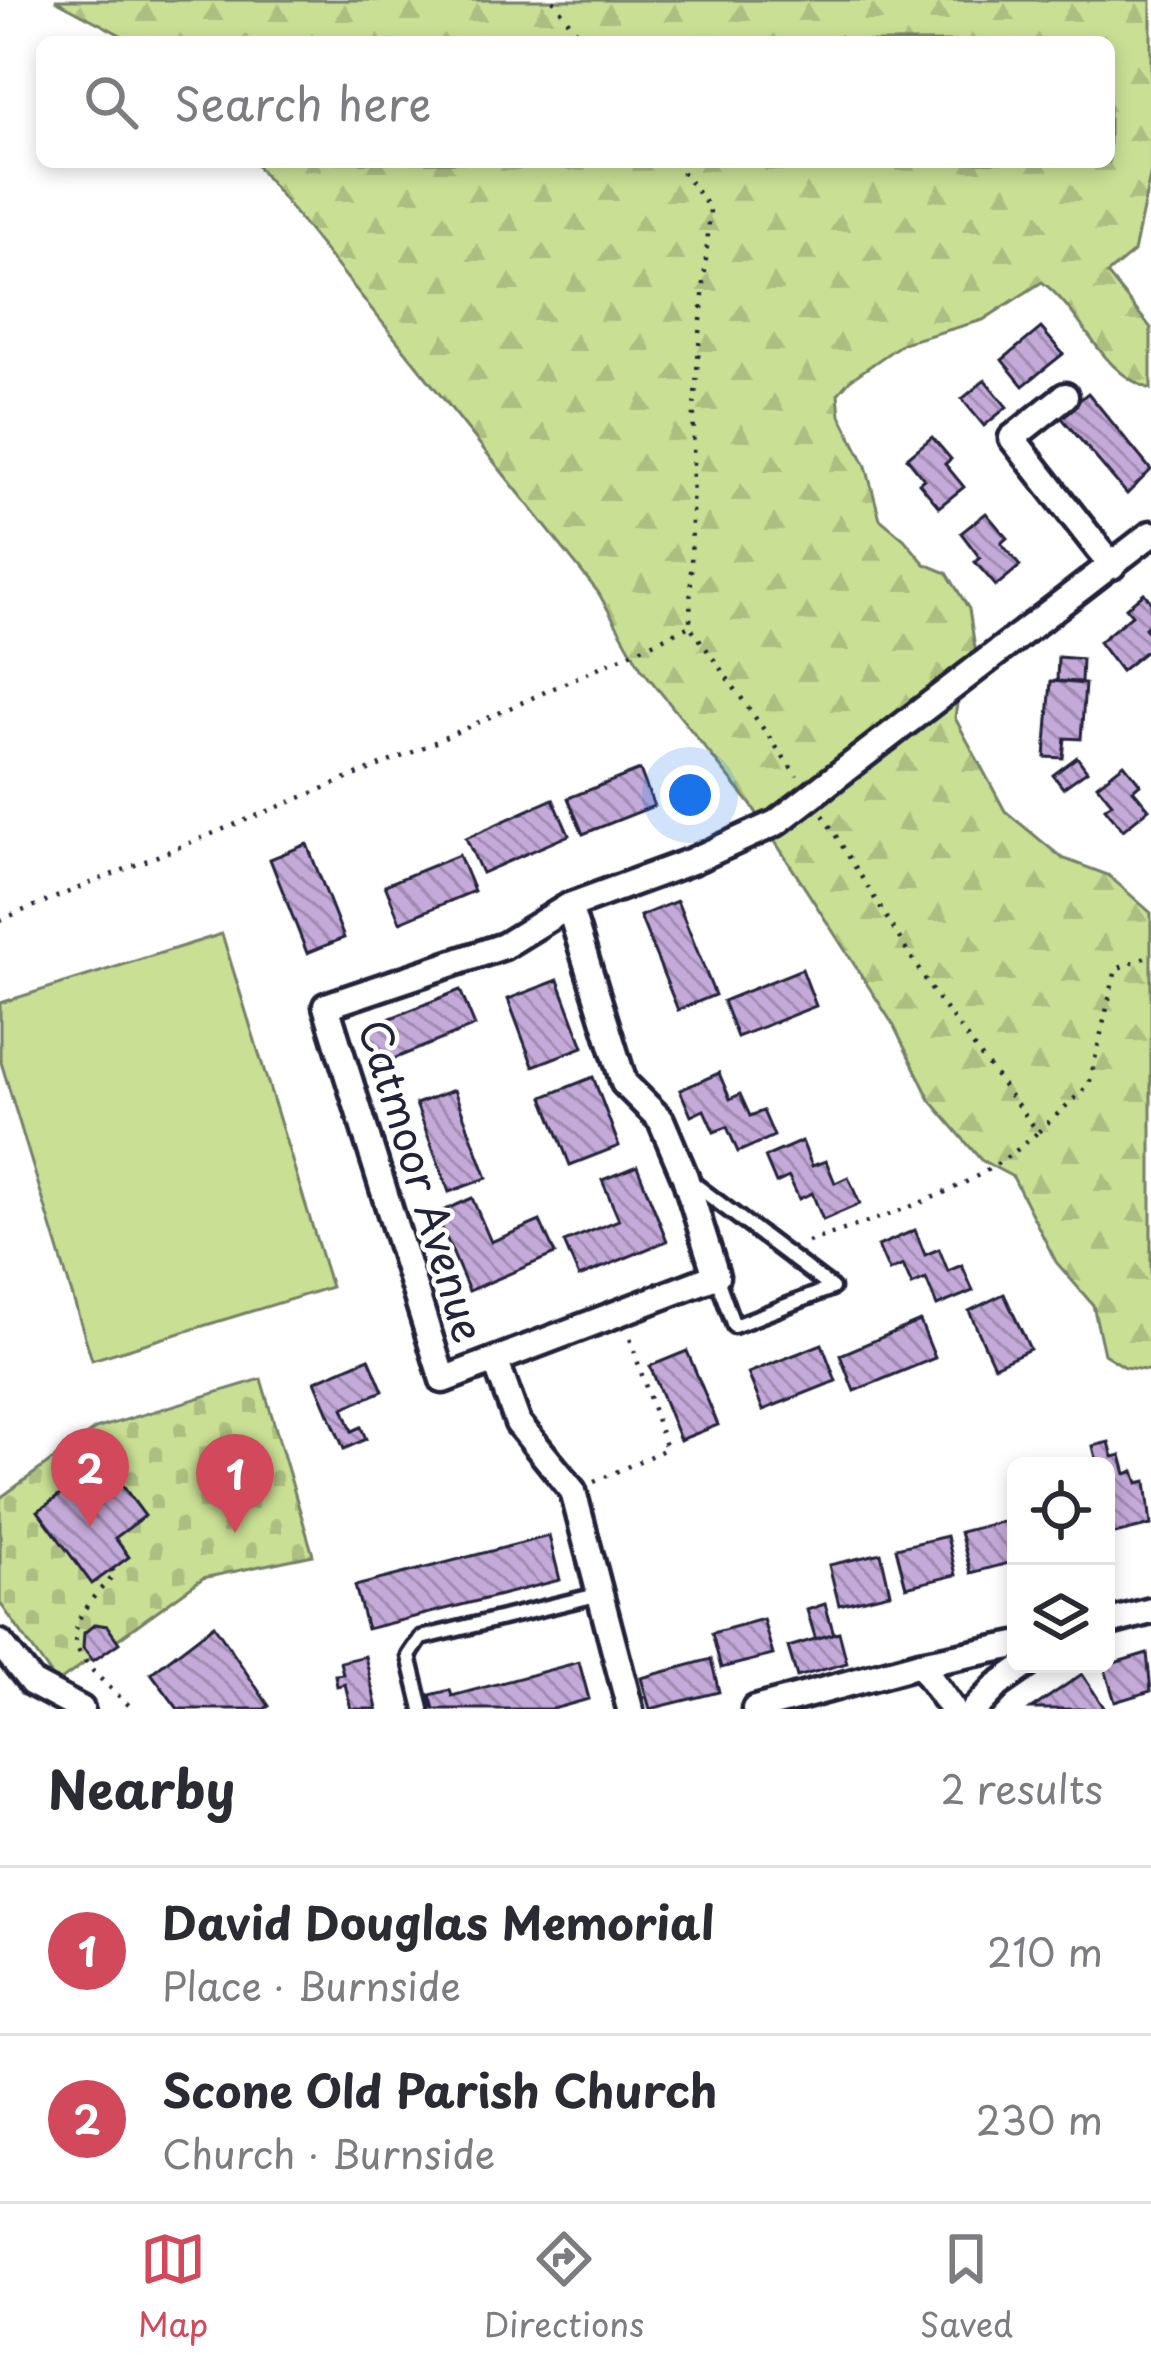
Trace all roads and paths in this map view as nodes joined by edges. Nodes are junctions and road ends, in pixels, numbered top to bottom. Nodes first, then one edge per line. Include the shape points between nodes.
1 (553, 0) edge
2 (580, 36) edge
3 (679, 168) edge
4 (1065, 396) dead end
5 (1151, 534) edge
6 (1112, 566) junction
7 (691, 626) junction
8 (811, 796) junction
9 (569, 906) junction
10 (0, 920) edge
11 (1151, 955) edge
12 (1038, 1132) junction
13 (685, 1177) junction
14 (783, 1251) junction
15 (716, 1276) junction
16 (622, 1313) junction
17 (496, 1362) junction
18 (574, 1491) junction
19 (112, 1569) dead end
20 (601, 1594) junction
21 (1151, 1611) edge
22 (1115, 1621) edge
23 (0, 1642) edge
24 (1007, 1647) edge
25 (0, 1663) edge
26 (920, 1664) junction
27 (1015, 1673) edge
28 (26, 1675) junction
29 (81, 1709) edge
30 (133, 1709) edge
31 (422, 1709) edge
32 (630, 1709) edge
33 (755, 1709) edge
34 (952, 1709) edge
35 (975, 1709) edge

1 - 2 path
3 - 7 path via 710,209 694,408
4 - 6 street via 1012,438
5 - 6 street, Catmoor Avenue
6 - 8 street, Catmoor Avenue
7 - 8 path
7 - 10 path via 413,752
8 - 9 street, Catmoor Avenue via 776,823
8 - 12 path via 934,994
9 - 13 street via 624,1083 661,1120
9 - 17 street, Catmoor Avenue via 504,946 326,1006 442,1380
11 - 12 path via 1117,969 1089,1085
12 - 14 path via 1011,1158 932,1201
13 - 14 lane
13 - 15 street
14 - 15 lane via 832,1288 734,1326
15 - 16 street, Catmoor Avenue
16 - 17 street, Catmoor Avenue
16 - 18 path via 666,1449
17 - 18 street via 518,1423
18 - 20 street
19 - 30 path via 74,1634 84,1664
20 - 31 lane via 421,1638 409,1656
20 - 32 street
21 - 22 street
23 - 28 street
24 - 26 street
25 - 28 lane
26 - 33 street
26 - 34 street
27 - 35 street
28 - 29 street

